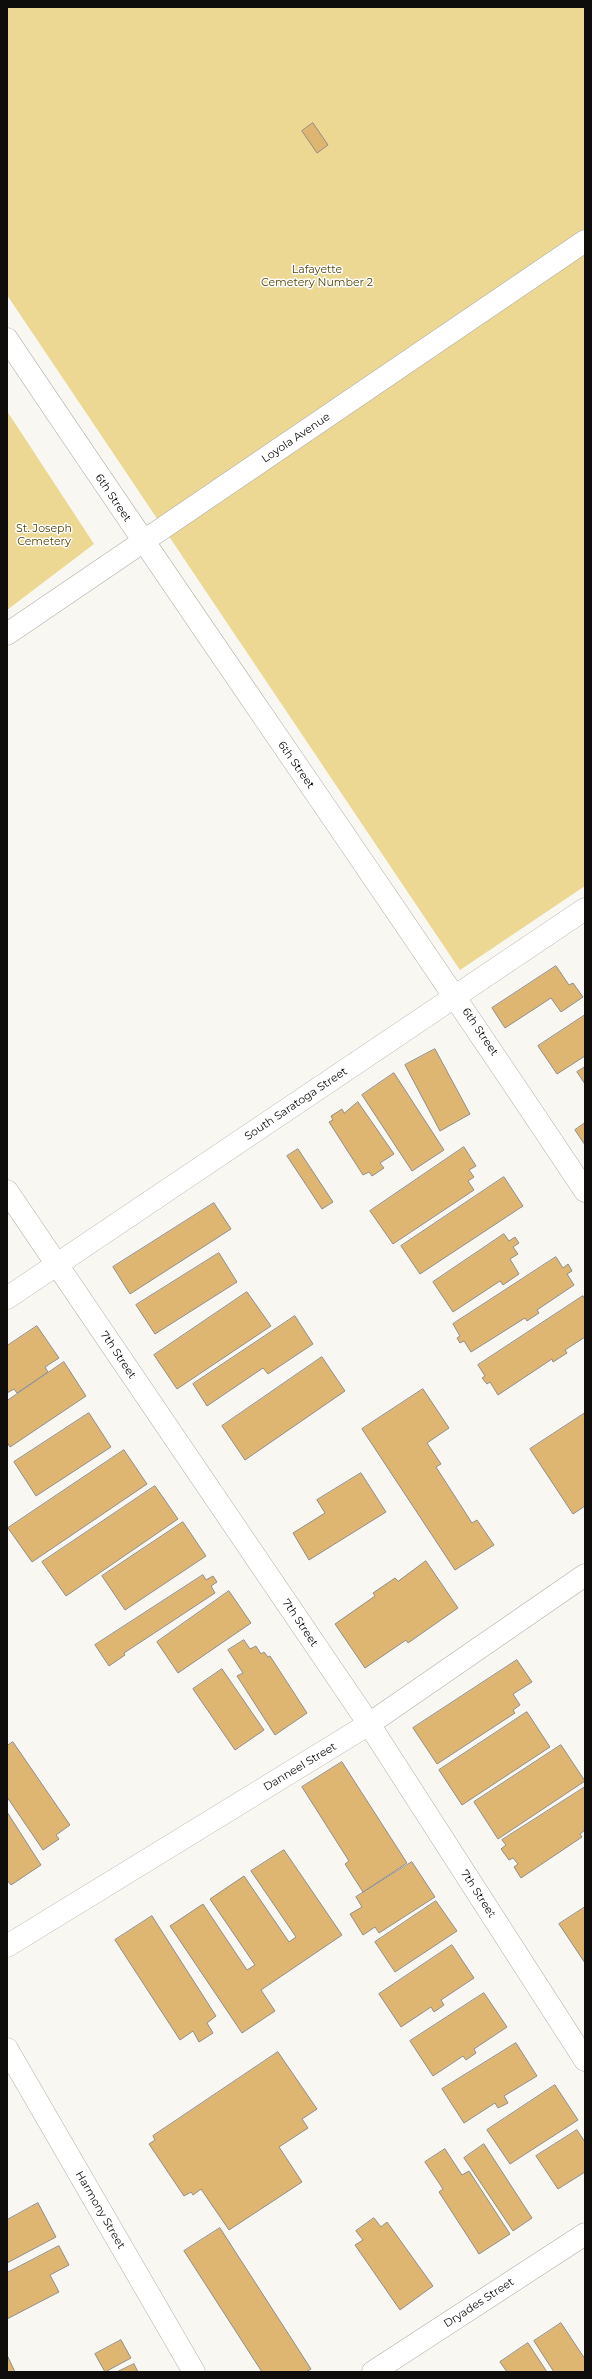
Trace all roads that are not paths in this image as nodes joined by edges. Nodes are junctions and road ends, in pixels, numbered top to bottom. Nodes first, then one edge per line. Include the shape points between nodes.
1 (585, 241) edge
2 (7, 339) edge
3 (143, 543) junction
4 (7, 634) edge
5 (585, 910) edge
6 (456, 996) junction
7 (7, 1191) edge
8 (585, 1191) edge
9 (58, 1266) junction
10 (7, 1298) edge
11 (585, 1575) edge
12 (369, 1724) junction
13 (7, 1946) edge
14 (7, 2049) edge
15 (585, 2060) edge
16 (585, 2234) edge
17 (194, 2372) edge
18 (373, 2372) edge

1 - 3 street, Loyola Avenue
2 - 3 street, 6th Street
3 - 4 street, Loyola Avenue
3 - 6 street, 6th Street
5 - 6 street, South Saratoga Street
6 - 8 street, 6th Street
6 - 9 street, South Saratoga Street
7 - 9 street, 7th Street
9 - 10 street, South Saratoga Street
9 - 12 street, 7th Street
11 - 12 street, Danneel Street
12 - 13 street, Danneel Street
12 - 15 street, 7th Street
14 - 17 street, Harmony Street
16 - 18 street, Dryades Street

